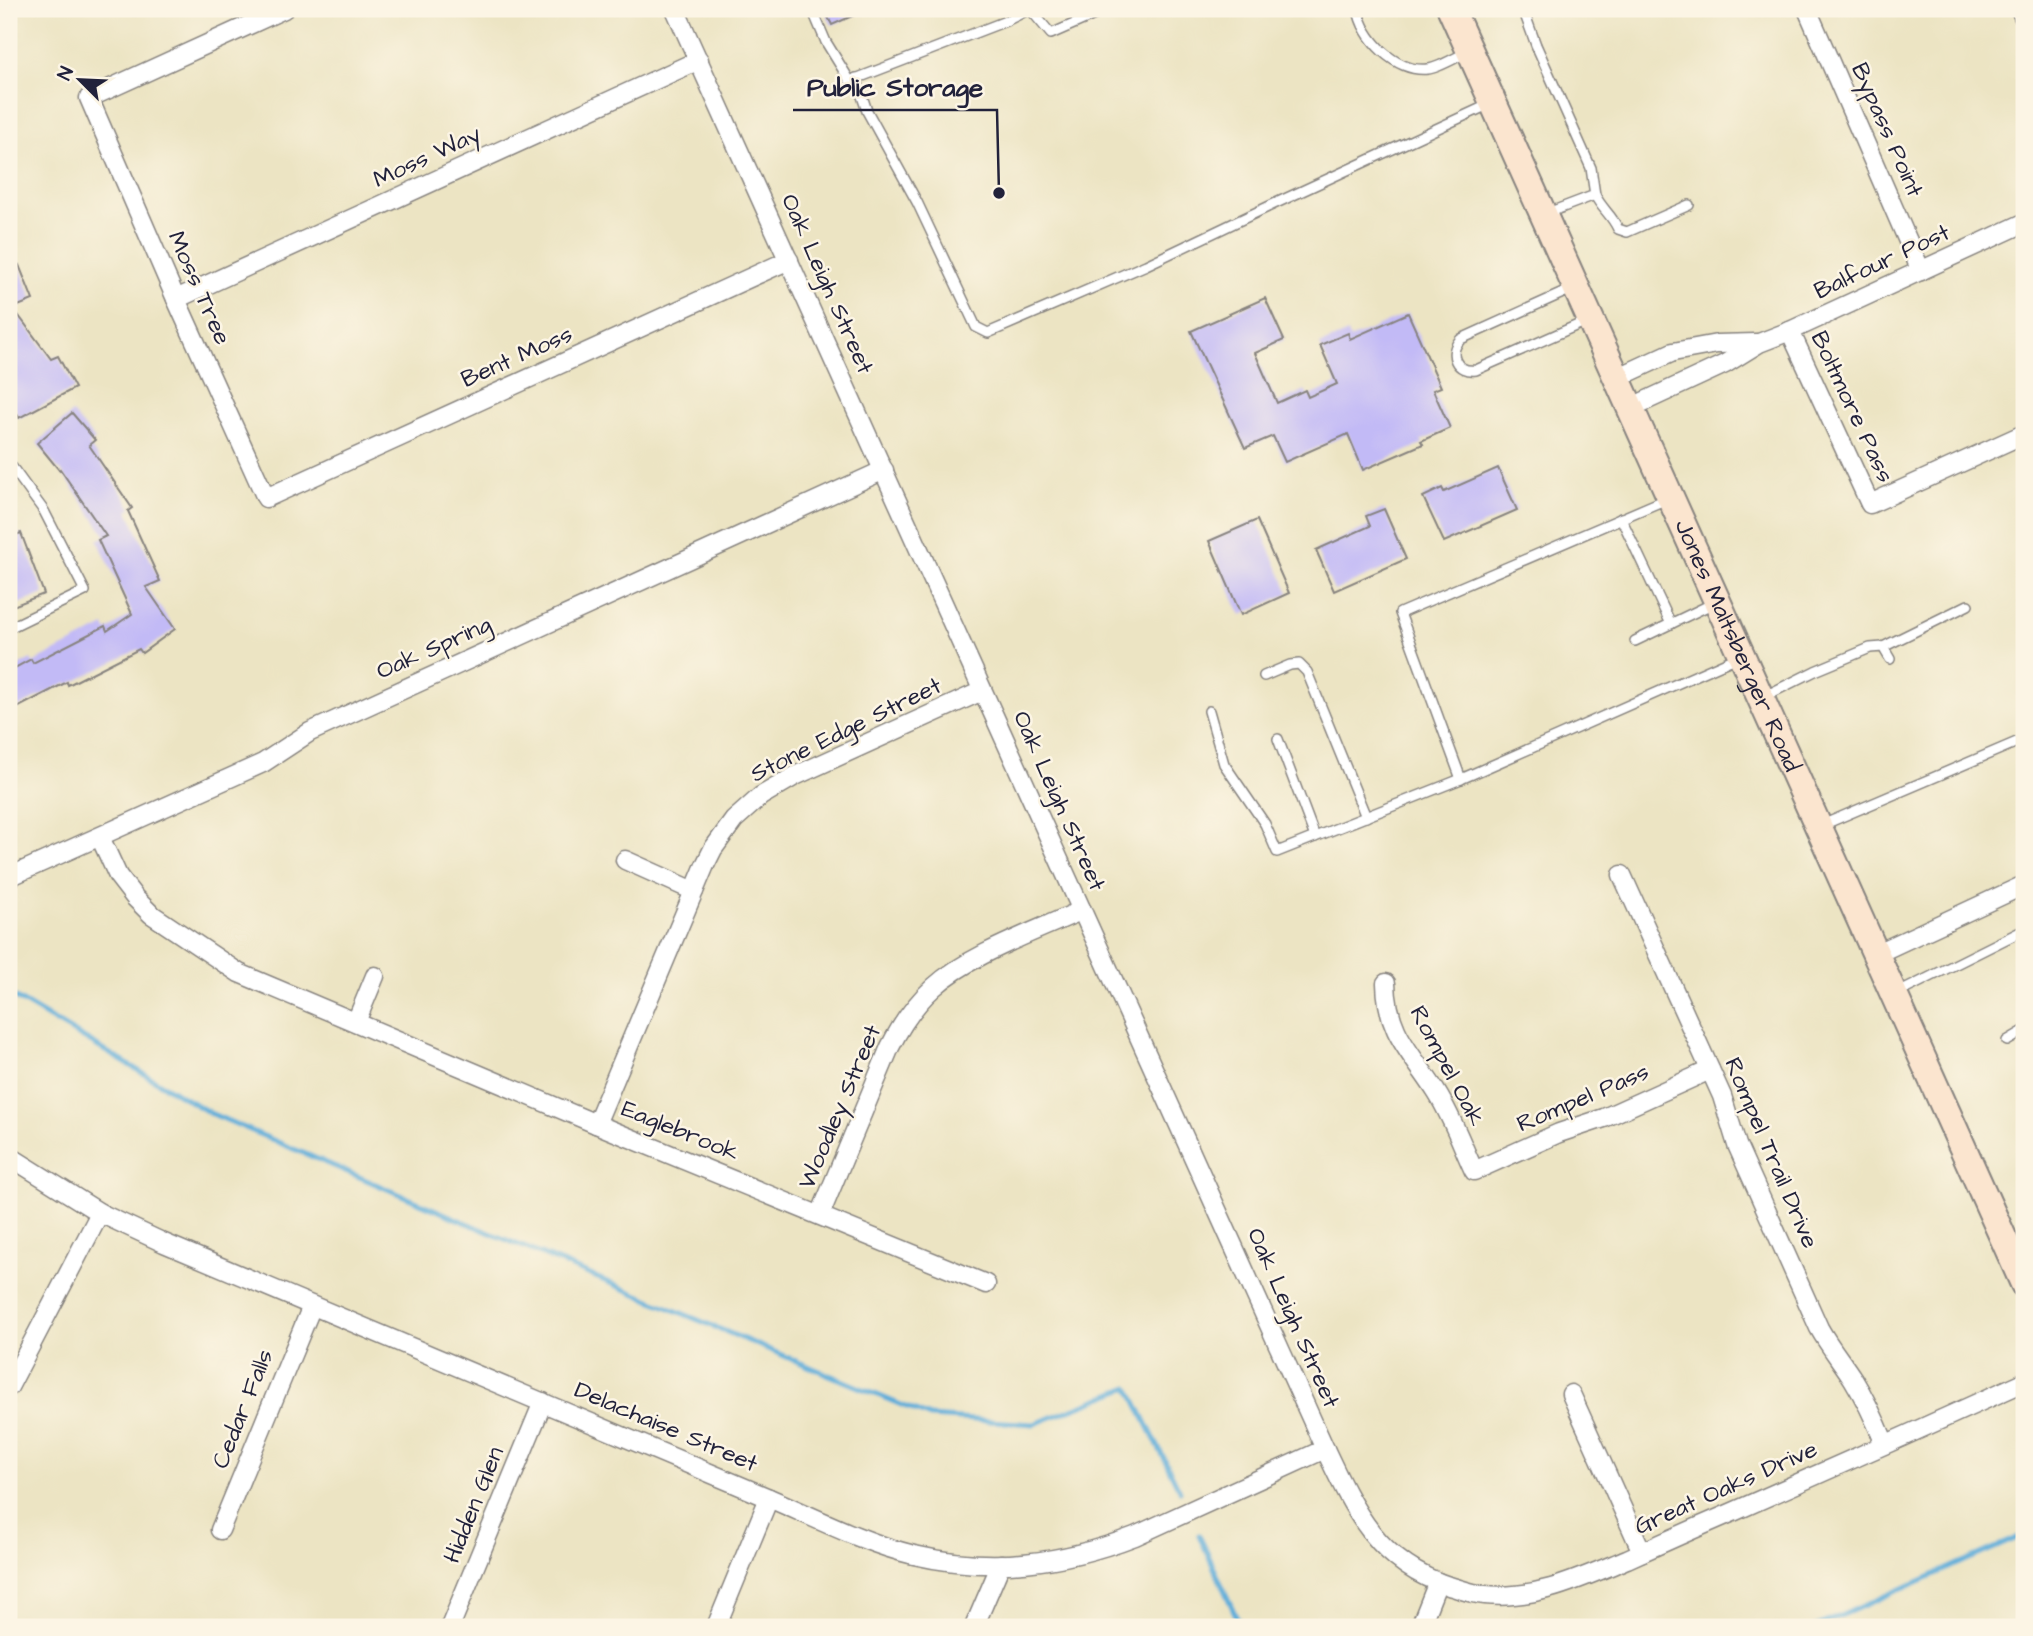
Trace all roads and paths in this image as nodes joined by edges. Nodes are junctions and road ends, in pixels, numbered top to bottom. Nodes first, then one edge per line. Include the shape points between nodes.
1 (284, 9) edge
2 (675, 9) edge
3 (812, 9) edge
4 (1030, 9) edge
5 (1108, 9) edge
6 (1358, 9) edge
7 (1451, 9) edge
8 (1523, 9) edge
9 (1807, 9) edge
10 (2020, 9) edge
11 (2024, 18) edge
12 (1469, 51) junction
13 (699, 61) junction
14 (856, 78) junction
15 (1493, 103) junction
16 (1595, 195) junction
17 (1689, 205) dead end
18 (1543, 214) junction
19 (2024, 223) edge
20 (789, 260) junction
21 (1922, 271) junction
22 (1576, 288) junction
23 (176, 299) junction
24 (1590, 319) junction
25 (1790, 331) junction
26 (1759, 343) junction
27 (1617, 378) junction
28 (1630, 408) junction
29 (2024, 434) edge
30 (9, 463) edge
31 (884, 470) junction
32 (1670, 497) junction
33 (266, 498) joint
34 (1621, 518) junction
35 (1717, 601) junction
36 (1968, 606) dead end
37 (1671, 624) junction
38 (9, 628) edge
39 (1635, 641) dead end
40 (1883, 647) junction
41 (1742, 656) junction
42 (1890, 659) dead end
43 (1264, 676) dead end
44 (982, 691) junction
45 (1761, 698) junction
46 (1209, 710) dead end
47 (2024, 739) edge
48 (1278, 740) dead end
49 (1461, 779) junction
50 (1366, 817) junction
51 (1819, 827) junction
52 (100, 837) junction
53 (1315, 837) junction
54 (625, 860) dead end
55 (1622, 875) dead end
56 (9, 877) edge
57 (2024, 885) edge
58 (694, 891) junction
59 (1082, 910) junction
60 (2024, 930) edge
61 (1876, 954) junction
62 (374, 976) dead end
63 (1386, 983) dead end
64 (1894, 995) junction
65 (356, 1022) junction
66 (2024, 1031) edge
67 (2007, 1041) dead end
68 (1710, 1070) junction
69 (596, 1124) junction
70 (9, 1156) edge
71 (1474, 1171) joint
72 (100, 1213) junction
73 (821, 1215) junction
74 (986, 1284) dead end
75 (2024, 1284) edge
76 (312, 1306) junction
77 (2024, 1382) edge
78 (9, 1387) edge
79 (1571, 1394) dead end
80 (542, 1402) junction
81 (1885, 1444) junction
82 (1325, 1449) junction
83 (769, 1497) junction
84 (220, 1530) dead end
85 (1642, 1552) junction
86 (1001, 1564) junction
87 (1438, 1583) junction
88 (450, 1627) edge
89 (716, 1627) edge
90 (974, 1627) edge
91 (1420, 1627) edge

1 - 23 street, Moss Tree via 89,98
2 - 13 street, Oak Leigh Street
3 - 14 lane via 850,81
4 - 5 lane via 1051,34
4 - 14 lane
6 - 12 lane via 1360,20 1383,54 1409,67 1428,69
7 - 12 main road, Jones Maltsberger Road
8 - 16 lane via 1591,168
9 - 21 street, Bypass Point
10 - 11 street
12 - 15 main road, Jones Maltsberger Road
13 - 20 street, Oak Leigh Street
13 - 23 street, Moss Way
14 - 15 lane via 867,111 917,202 975,327 988,333 1146,265
15 - 18 main road, Jones Maltsberger Road
16 - 17 lane via 1618,229 1628,232
16 - 18 lane
18 - 22 main road, Jones Maltsberger Road
19 - 21 street, Balfour Post
20 - 31 street, Oak Leigh Street
20 - 33 street, Bent Moss
21 - 25 street, Balfour Post
22 - 24 main road, Jones Maltsberger Road
22 - 24 lane via 1461,339 1453,354 1456,364 1476,370
23 - 33 street, Moss Tree
24 - 27 main road, Jones Maltsberger Road
25 - 26 street, Balfour Post
25 - 29 street, Boltmore Pass via 1870,504
26 - 27 street, Balfour Post via 1673,352
26 - 28 street, Balfour Post
27 - 28 main road, Jones Maltsberger Road
28 - 32 main road, Jones Maltsberger Road
30 - 38 lane via 44,511 85,591
31 - 44 street, Oak Leigh Street
31 - 52 street, Oak Spring via 310,732 263,764
32 - 34 lane
32 - 35 main road, Jones Maltsberger Road
34 - 37 lane
34 - 49 lane via 1400,614
35 - 37 lane
35 - 41 main road, Jones Maltsberger Road
36 - 40 lane
37 - 39 lane
40 - 42 lane
40 - 45 lane via 1870,648
41 - 45 main road, Jones Maltsberger Road
41 - 49 lane
43 - 50 lane via 1299,664 1307,672
44 - 58 street, Stone Edge Street via 761,796 723,834
44 - 59 street, Oak Leigh Street
45 - 51 main road, Jones Maltsberger Road
46 - 53 lane via 1224,764 1265,824 1277,852
47 - 51 lane
48 - 53 lane
49 - 50 lane
50 - 53 lane
51 - 61 main road, Jones Maltsberger Road
52 - 56 street, Oak Spring
52 - 65 street, Eaglebrook via 118,876 151,914 239,973
54 - 58 street
55 - 68 street, Rompel Trail Drive
57 - 61 street
58 - 69 street, Stone Edge Street
59 - 73 street, Woodley Street via 948,975 920,1000 890,1047
59 - 82 street, Oak Leigh Street
60 - 64 lane
61 - 64 main road, Jones Maltsberger Road
62 - 65 street
63 - 71 street, Rompel Oak via 1395,1030 1437,1094
64 - 75 main road, Jones Maltsberger Road
65 - 69 street, Eaglebrook
66 - 67 lane
68 - 71 street, Rompel Pass
68 - 81 street, Rompel Trail Drive via 1737,1145 1819,1328 1854,1380
69 - 73 street, Eaglebrook
70 - 72 street, Delachaise Street
72 - 76 street, Delachaise Street
72 - 78 street
73 - 74 street, Eaglebrook
76 - 80 street, Delachaise Street
76 - 84 street, Cedar Falls
77 - 81 street, Great Oaks Drive
79 - 85 street
80 - 83 street, Delachaise Street
80 - 88 street, Hidden Glen
81 - 85 street, Great Oaks Drive
82 - 86 street, Delachaise Street via 1103,1548 1037,1563
82 - 87 street, Oak Leigh Street via 1345,1492 1384,1548
83 - 86 street, Delachaise Street via 913,1555
83 - 89 street
85 - 87 street, Great Oaks Drive via 1539,1592 1483,1595
86 - 90 street
87 - 91 street

